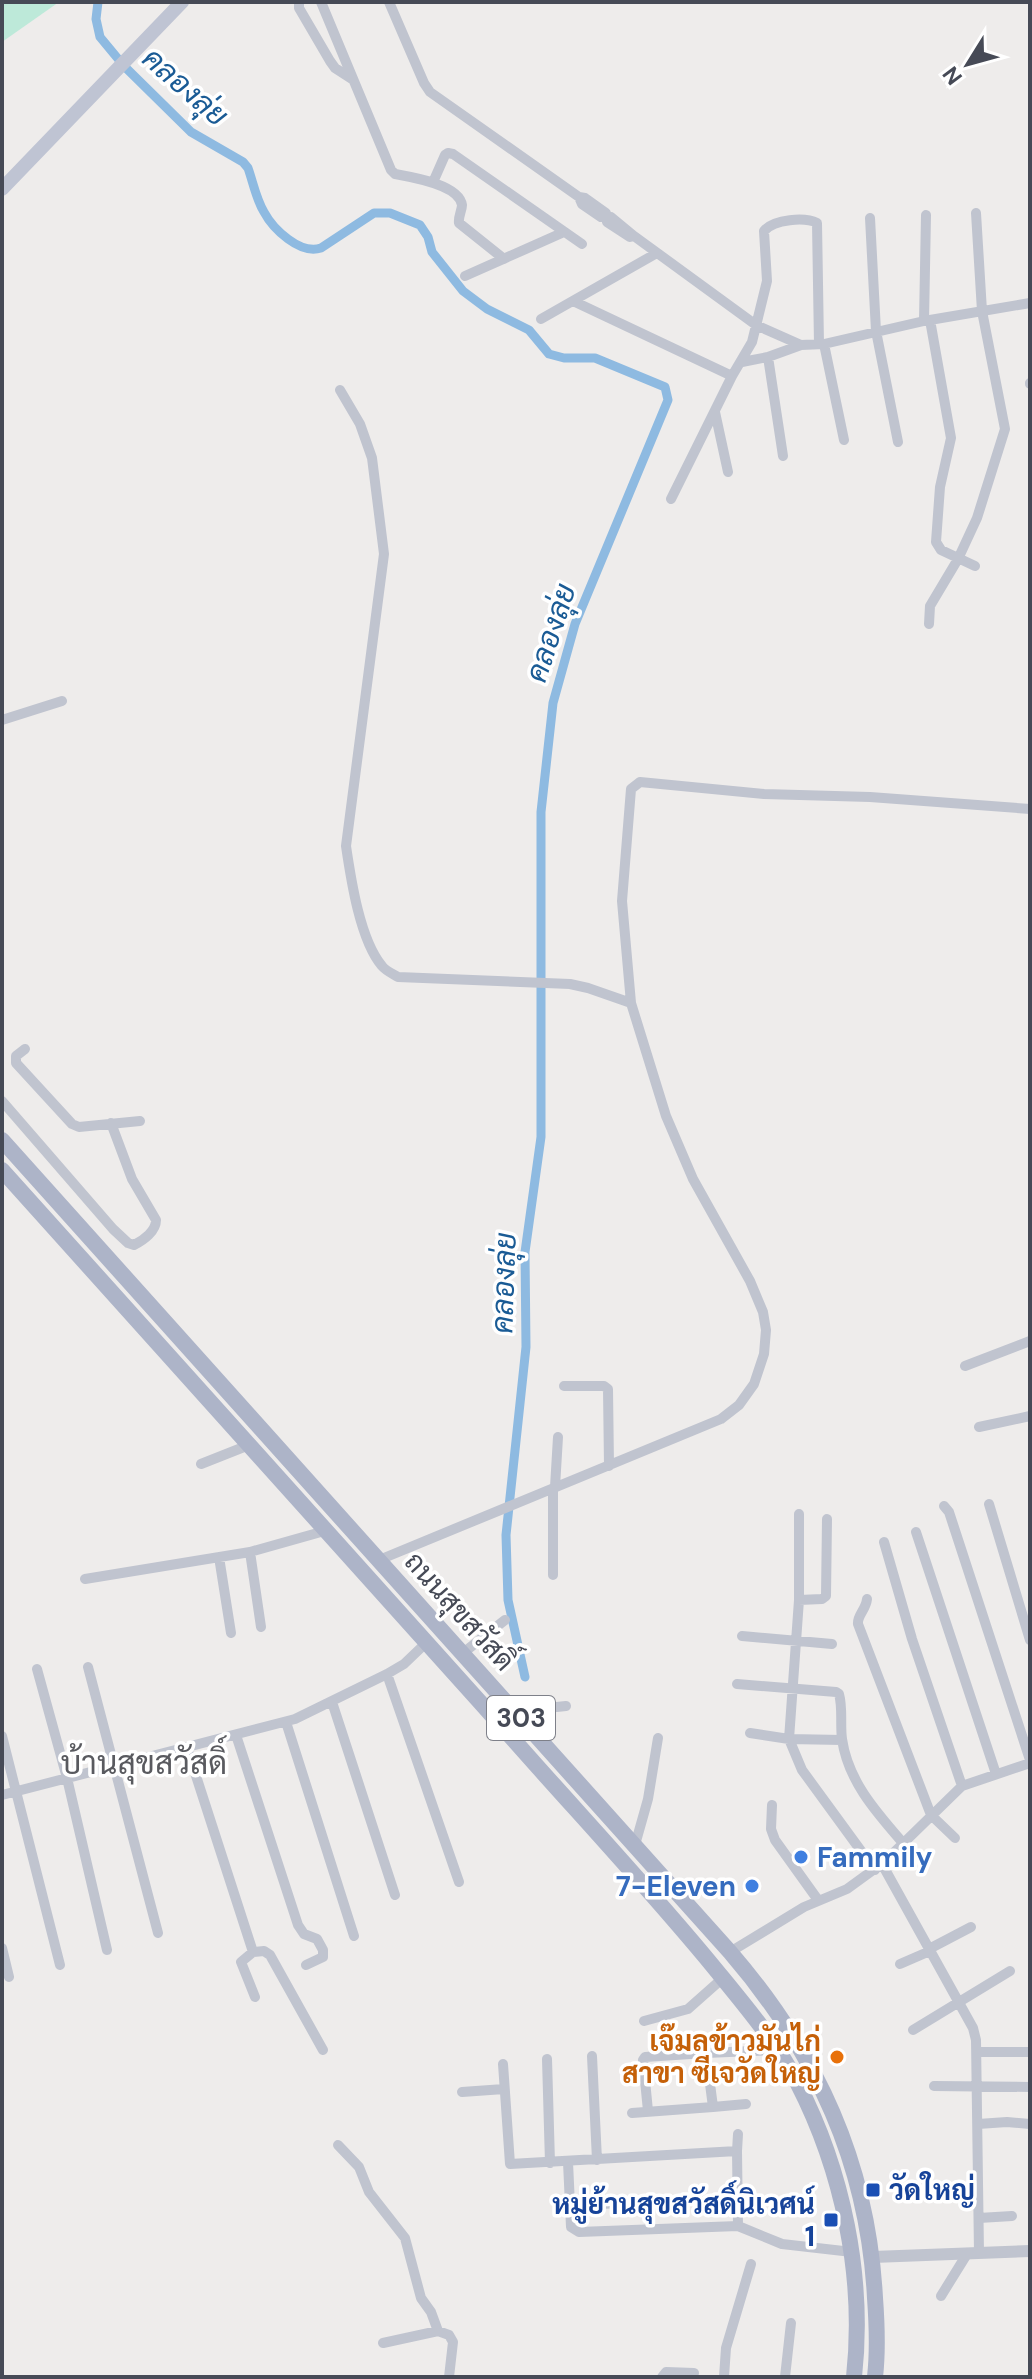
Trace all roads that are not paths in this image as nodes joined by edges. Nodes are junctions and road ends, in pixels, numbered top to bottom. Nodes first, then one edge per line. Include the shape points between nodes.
1 (182, 2) edge
2 (299, 2) edge
3 (321, 2) edge
4 (389, 2) edge
5 (352, 79) junction
6 (434, 180) junction
7 (2, 189) edge
8 (976, 213) dead end
9 (926, 215) dead end
10 (870, 218) dead end
11 (564, 232) junction
12 (582, 244) dead end
13 (657, 253) junction
14 (504, 259) junction
15 (465, 276) dead end
16 (573, 301) junction
17 (1030, 303) edge
18 (982, 311) junction
19 (541, 319) dead end
20 (927, 320) junction
21 (756, 325) junction
22 (876, 331) junction
23 (822, 344) junction
24 (801, 345) junction
25 (768, 357) junction
26 (742, 362) junction
27 (732, 376) junction
28 (340, 390) dead end
29 (715, 410) junction
30 (844, 440) dead end
31 (898, 442) dead end
32 (783, 456) dead end
33 (728, 472) dead end
34 (671, 499) dead end
35 (958, 559) junction
36 (975, 566) dead end
37 (929, 624) dead end
38 (62, 701) dead end
39 (2, 720) edge
40 (1030, 809) edge
41 (631, 1003) junction
42 (25, 1049) dead end
43 (2, 1101) edge
44 (140, 1121) dead end
45 (111, 1123) junction
46 (2, 1140) edge
47 (41, 1145) junction
48 (22, 1163) junction
49 (2, 1170) edge
50 (75, 1185) junction
51 (58, 1202) junction
52 (113, 1229) junction
53 (95, 1244) junction
54 (1030, 1341) edge
55 (965, 1366) dead end
56 (564, 1386) dead end
57 (1030, 1416) edge
58 (979, 1427) dead end
59 (558, 1437) dead end
60 (249, 1445) junction
61 (201, 1464) dead end
62 (609, 1466) junction
63 (554, 1488) junction
64 (989, 1504) dead end
65 (944, 1506) dead end
66 (799, 1514) dead end
67 (827, 1519) dead end
68 (345, 1522) junction
69 (328, 1531) junction
70 (916, 1532) dead end
71 (884, 1542) dead end
72 (250, 1552) junction
73 (219, 1557) junction
74 (379, 1560) junction
75 (553, 1575) dead end
76 (85, 1579) dead end
77 (867, 1599) dead end
78 (799, 1600) junction
79 (505, 1620) dead end
80 (261, 1627) dead end
81 (231, 1633) dead end
82 (742, 1636) dead end
83 (796, 1640) junction
84 (1030, 1640) edge
85 (427, 1642) junction
86 (832, 1644) dead end
87 (463, 1653) junction
88 (88, 1667) dead end
89 (37, 1669) dead end
90 (387, 1674) junction
91 (737, 1684) dead end
92 (792, 1688) junction
93 (332, 1702) junction
94 (566, 1706) dead end
95 (286, 1722) junction
96 (527, 1725) junction
97 (750, 1733) dead end
98 (236, 1735) junction
99 (2, 1736) edge
100 (658, 1738) dead end
101 (789, 1739) junction
102 (842, 1740) junction
103 (187, 1748) junction
104 (1030, 1761) edge
105 (115, 1766) junction
106 (996, 1774) junction
107 (67, 1778) junction
108 (962, 1786) junction
109 (17, 1791) junction
110 (2, 1795) edge
111 (772, 1805) dead end
112 (931, 1815) junction
113 (955, 1838) dead end
114 (903, 1843) junction
115 (635, 1845) junction
116 (878, 1867) junction
117 (459, 1882) dead end
118 (395, 1895) dead end
119 (818, 1900) junction
120 (971, 1927) dead end
121 (158, 1933) dead end
122 (354, 1936) dead end
123 (2, 1948) edge
124 (107, 1950) dead end
125 (930, 1950) junction
126 (253, 1952) junction
127 (730, 1952) junction
128 (900, 1964) dead end
129 (60, 1965) dead end
130 (306, 1965) dead end
131 (1010, 1971) dead end
132 (9, 1977) dead end
133 (723, 1978) junction
134 (255, 1997) dead end
135 (959, 2003) junction
136 (644, 2021) dead end
137 (913, 2030) dead end
138 (323, 2050) dead end
139 (778, 2050) junction
140 (977, 2052) junction
141 (1030, 2052) edge
142 (706, 2053) junction
143 (592, 2056) dead end
144 (547, 2059) dead end
145 (503, 2064) dead end
146 (934, 2086) dead end
147 (978, 2087) junction
148 (1030, 2087) edge
149 (504, 2089) junction
150 (462, 2092) dead end
151 (746, 2104) dead end
152 (713, 2107) junction
153 (648, 2111) junction
154 (632, 2113) dead end
155 (978, 2124) junction
156 (1030, 2124) edge
157 (738, 2134) dead end
158 (338, 2145) dead end
159 (737, 2151) junction
160 (597, 2160) junction
161 (568, 2162) junction
162 (550, 2163) junction
163 (738, 2199) junction
164 (569, 2205) junction
165 (1012, 2216) dead end
166 (979, 2218) junction
167 (738, 2226) junction
168 (1030, 2251) edge
169 (852, 2252) junction
170 (973, 2254) junction
171 (873, 2257) junction
172 (751, 2264) dead end
173 (941, 2296) dead end
174 (791, 2323) dead end
175 (438, 2331) junction
176 (383, 2343) dead end
177 (694, 2373) dead end
178 (449, 2377) edge
179 (662, 2377) edge
180 (724, 2377) edge
181 (785, 2377) edge
182 (854, 2377) edge
183 (875, 2377) edge

1 - 7 main road
2 - 5 street via 330,61
3 - 5 street
4 - 13 street via 430,92
5 - 6 street via 391,170
6 - 11 street via 445,155 453,154
6 - 14 street via 461,202 459,223
8 - 18 street
9 - 20 street
10 - 22 street
11 - 12 street
11 - 14 street
13 - 16 street
13 - 21 street
14 - 15 street
16 - 19 street
16 - 27 street
17 - 18 street
18 - 20 street
18 - 35 street via 1005,429
20 - 22 street
20 - 35 street via 951,438 936,542
21 - 23 street via 767,281 764,231 770,224 813,220
21 - 24 street
21 - 26 street
22 - 23 street
22 - 31 street
23 - 24 street
23 - 30 street
24 - 25 street
25 - 26 street
25 - 32 street
26 - 27 street
27 - 29 street
28 - 41 street via 372,458 384,554 346,846 353,894 368,937 383,967 398,977 570,984
29 - 33 street
29 - 34 street
35 - 36 street
35 - 37 street via 930,606
38 - 39 street
40 - 41 street via 640,782 631,789 622,901
41 - 62 street via 666,1116 693,1179 750,1281 766,1330 754,1384 739,1405 696,1431
42 - 45 street via 16,1063 72,1124
43 - 47 street
44 - 45 street
45 - 52 street via 132,1179 156,1220 149,1235 134,1245
46 - 48 main road, ถนนสุขสวัสดิ์ / 303
47 - 48 street
47 - 50 street
48 - 51 main road, ถนนสุขสวัสดิ์ / 303
49 - 60 main road, ถนนสุขสวัสดิ์ / 303
50 - 51 street
50 - 52 street
51 - 53 main road, ถนนสุขสวัสดิ์ / 303
52 - 53 street
53 - 68 main road, ถนนสุขสวัสดิ์ / 303
54 - 55 street
56 - 62 street via 608,1389
57 - 58 street
59 - 63 street
60 - 61 street
60 - 69 main road, ถนนสุขสวัสดิ์ / 303
62 - 63 street
63 - 74 street
63 - 75 street
64 - 84 street
65 - 104 street
66 - 78 street
67 - 78 street via 826,1596
68 - 69 street
68 - 74 main road, ถนนสุขสวัสดิ์ / 303
69 - 72 street
69 - 85 main road, ถนนสุขสวัสดิ์ / 303
70 - 106 street
71 - 108 street
72 - 73 street
72 - 80 street
73 - 76 street
73 - 81 street
74 - 87 main road, ถนนสุขสวัสดิ์ / 303
77 - 112 street via 858,1624
78 - 83 street
79 - 87 street
82 - 83 street
83 - 86 street
83 - 92 street
85 - 90 street
85 - 133 main road, ถนนสุขสวัสดิ์ / 303
87 - 96 main road, ถนนสุขสวัสดิ์ / 303
88 - 105 street
89 - 107 street
90 - 93 street
90 - 117 street
91 - 92 street
92 - 101 street
92 - 102 street via 839,1694
93 - 95 street
93 - 118 street
94 - 96 street via 547,1708
95 - 98 street
95 - 122 street
96 - 115 main road, ถนนสุขสวัสดิ์ / 303
97 - 101 street
98 - 103 street
98 - 130 street via 298,1925 323,1950 323,1957
99 - 109 street
100 - 115 street
101 - 102 street
101 - 116 street via 802,1770
102 - 114 street via 866,1799
103 - 105 street
103 - 126 street
104 - 106 street
105 - 107 street
105 - 121 street
106 - 108 street
107 - 109 street
107 - 124 street
108 - 112 street
109 - 110 street
109 - 129 street
111 - 119 street via 775,1840
112 - 113 street
112 - 114 street
114 - 116 street
115 - 127 main road, ถนนสุขสวัสดิ์ / 303
116 - 119 street via 847,1889
116 - 125 street
119 - 127 street
120 - 125 street
123 - 132 street
125 - 128 street
125 - 135 street
126 - 134 street via 241,1962
126 - 138 street via 270,1955
127 - 171 main road, ถนนสุขสวัสดิ์ / 303 via 775,2007 820,2084 853,2166
131 - 135 street
133 - 136 street via 688,2009
133 - 139 main road, ถนนสุขสวัสดิ์ / 303
135 - 137 street
135 - 140 street via 973,2028
139 - 142 street
139 - 169 main road, ถนนสุขสวัสดิ์ / 303 via 829,2157
140 - 141 street
140 - 147 street
142 - 152 street
142 - 153 street via 645,2057
143 - 160 street
144 - 162 street
145 - 149 street
146 - 147 street
147 - 148 street
147 - 155 street
149 - 150 street
149 - 162 street via 510,2164
151 - 152 street
152 - 153 street
153 - 154 street
155 - 156 street
155 - 166 street
157 - 159 street
158 - 175 street via 359,2167 369,2192 405,2238 421,2298
159 - 160 street
159 - 163 street
160 - 161 street
161 - 162 street
161 - 164 street
163 - 164 street
163 - 167 street
164 - 167 street via 571,2227 579,2232
165 - 166 street
166 - 170 street
167 - 169 street via 782,2244
168 - 170 street
169 - 182 main road, ถนนสุขสวัสดิ์ / 303
170 - 171 street
170 - 173 street
171 - 183 main road, ถนนสุขสวัสดิ์ / 303
172 - 180 street via 726,2348
174 - 181 street
175 - 176 street
175 - 178 street via 453,2342
177 - 179 street via 666,2372

